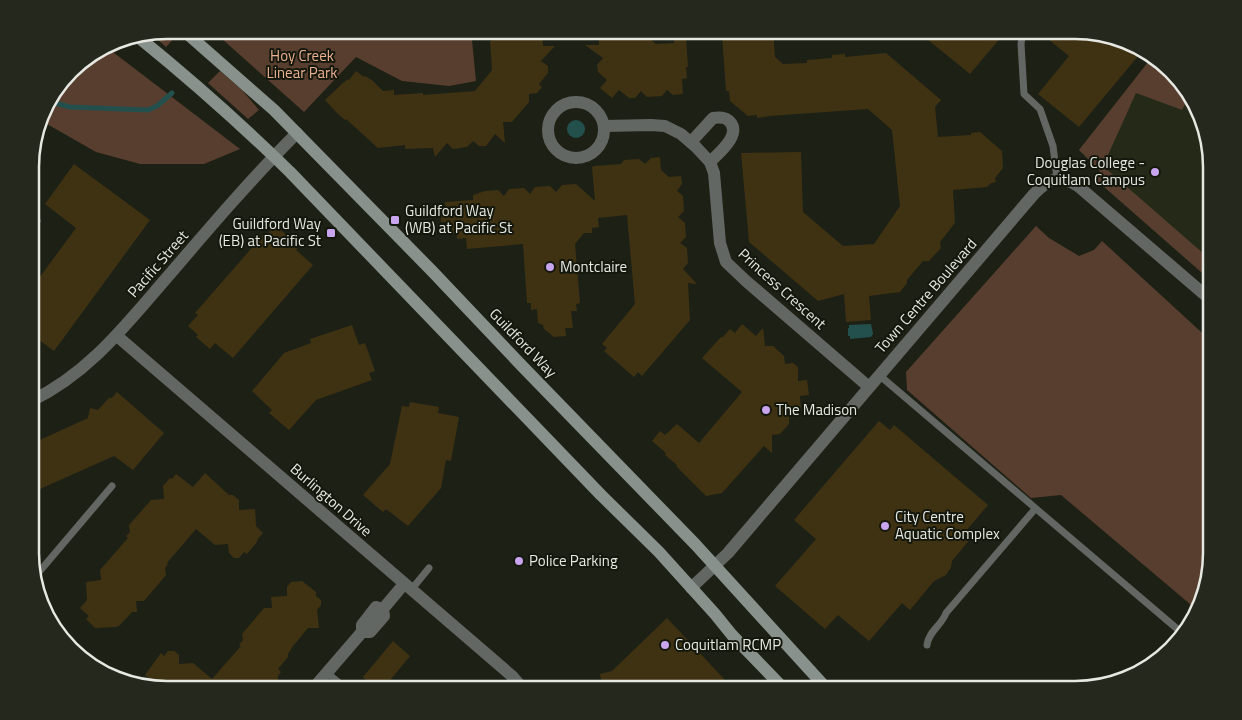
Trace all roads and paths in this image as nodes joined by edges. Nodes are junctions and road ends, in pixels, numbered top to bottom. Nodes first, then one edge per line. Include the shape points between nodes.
1 (193, 39) edge
2 (1022, 39) edge
3 (143, 41) edge
4 (604, 126) junction
5 (297, 133) junction
6 (692, 142) junction
7 (274, 157) junction
8 (710, 162) junction
9 (1057, 178) junction
10 (1203, 293) edge
11 (117, 336) junction
12 (879, 376) junction
13 (869, 387) junction
14 (39, 397) edge
15 (112, 486) dead end
16 (1035, 509) junction
17 (714, 566) junction
18 (428, 568) dead end
19 (40, 571) edge
20 (407, 587) junction
21 (691, 588) junction
22 (1178, 630) edge
23 (927, 645) dead end
24 (319, 681) edge
25 (516, 681) edge
26 (776, 681) edge
27 (820, 681) edge

1 - 5 main road, Guildford Way
2 - 9 lane via 1024,94 1040,109 1054,146
3 - 7 main road
4 - 4 street via 594,107 570,102 553,113 548,134 557,151 568,157 581,158 594,152 600,144
4 - 6 street, Princess Crescent via 662,126
5 - 7 street, Pacific Street
5 - 17 main road, Guildford Way
6 - 8 street, Princess Crescent
6 - 8 street via 713,118 723,118 731,123 732,136
7 - 11 street, Pacific Street
7 - 21 main road
8 - 13 street, Princess Crescent via 716,180 720,242 726,262
9 - 10 street via 1078,186
9 - 12 street, Town Centre Boulevard via 1034,194
11 - 14 street, Pacific Street via 80,370
11 - 20 street, Burlington Drive
12 - 13 street, Town Centre Boulevard
12 - 16 lane
13 - 17 street, Town Centre Boulevard
15 - 19 lane
16 - 22 lane
16 - 23 lane via 946,613 928,638
17 - 21 street, Town Centre Boulevard
17 - 27 main road, Guildford Way
18 - 20 lane
20 - 24 street via 383,608 384,616 370,632 362,632
20 - 25 street, Burlington Drive
21 - 26 main road

